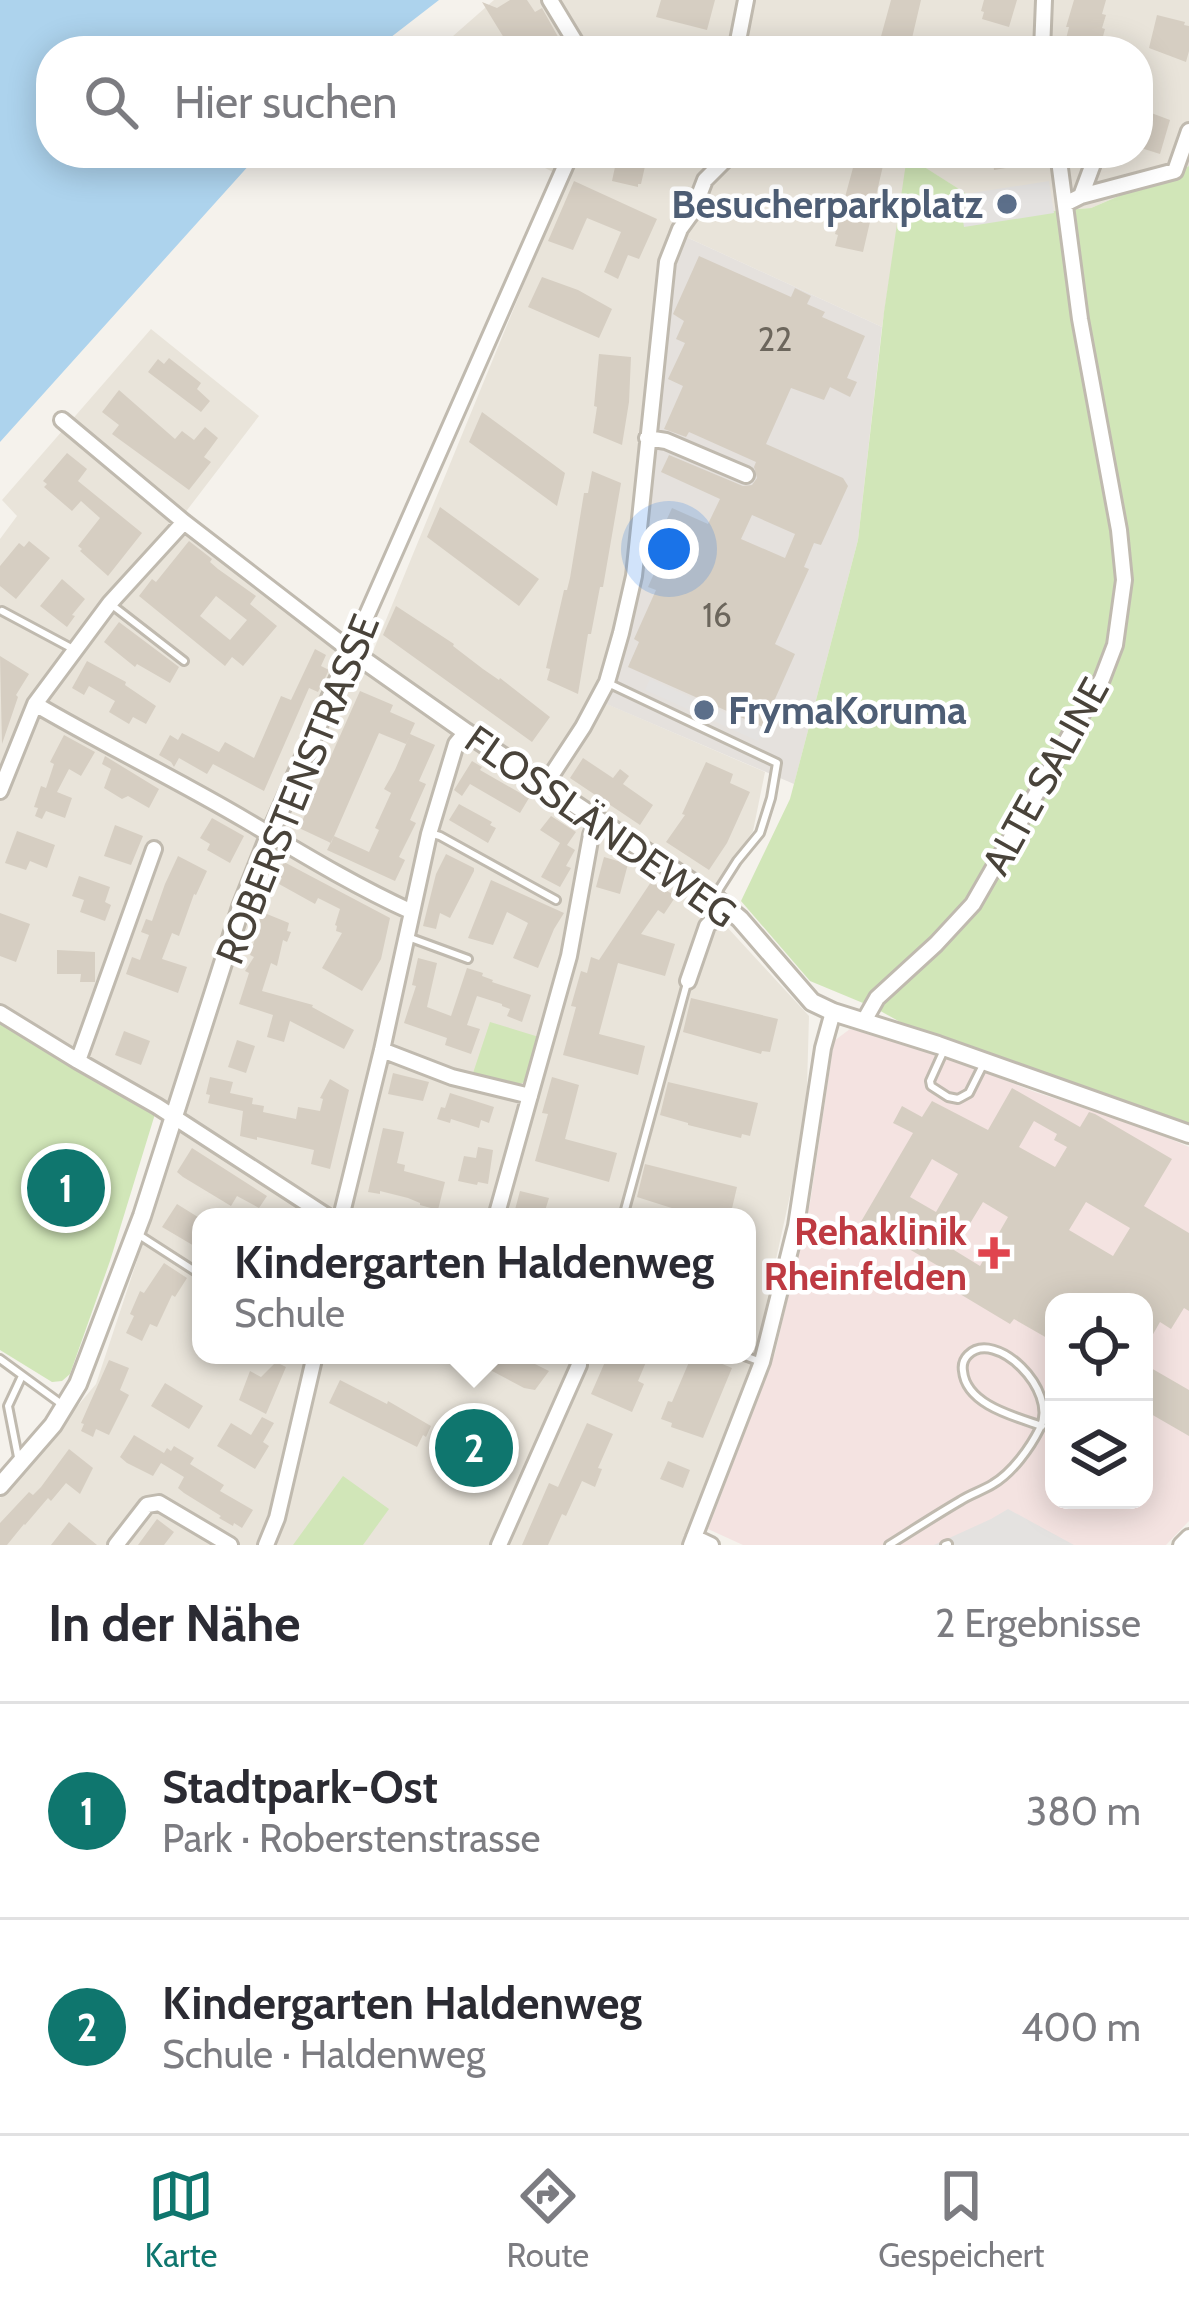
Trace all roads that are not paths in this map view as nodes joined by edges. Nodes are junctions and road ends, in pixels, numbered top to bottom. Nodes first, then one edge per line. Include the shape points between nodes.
1 (550, 0) edge
2 (746, 0) edge
3 (1044, 0) edge
4 (570, 36) edge
5 (739, 36) edge
6 (1043, 36) edge
7 (1189, 131) edge
8 (564, 168) edge
9 (717, 168) edge
10 (1060, 168) edge
11 (1091, 168) edge
12 (1081, 196) junction
13 (1065, 203) junction
14 (62, 420) dead end
15 (647, 437) junction
16 (746, 475) dead end
17 (184, 523) junction
18 (110, 603) junction
19 (2, 611) edge
20 (73, 650) junction
21 (351, 651) junction
22 (184, 661) dead end
23 (607, 682) junction
24 (35, 704) junction
25 (466, 732) junction
26 (545, 785) junction
27 (0, 790) edge
28 (597, 820) junction
29 (429, 834) junction
30 (269, 836) junction
31 (154, 849) dead end
32 (556, 900) dead end
33 (720, 902) junction
34 (410, 910) junction
35 (405, 936) junction
36 (468, 959) dead end
37 (688, 981) joint
38 (833, 1012) junction
39 (0, 1013) edge
40 (864, 1021) junction
41 (945, 1048) junction
42 (382, 1050) junction
43 (78, 1061) junction
44 (984, 1064) junction
45 (530, 1096) junction
46 (172, 1118) junction
47 (1189, 1134) edge
48 (314, 1208) edge
49 (343, 1208) edge
50 (499, 1208) edge
51 (625, 1208) edge
52 (136, 1233) junction
53 (192, 1269) edge
54 (0, 1359) edge
55 (756, 1360) edge
56 (762, 1362) junction
57 (312, 1364) edge
58 (580, 1364) edge
59 (22, 1376) junction
60 (0, 1393) edge
61 (10, 1398) junction
62 (65, 1408) junction
63 (1042, 1426) junction
64 (20, 1464) junction
65 (0, 1486) edge
66 (1189, 1537) edge
67 (692, 1541) edge
68 (116, 1545) edge
69 (230, 1545) edge
70 (266, 1545) edge
71 (499, 1545) edge
72 (711, 1545) edge
73 (890, 1545) edge
74 (1181, 1545) edge

1 - 4 street
2 - 5 street
3 - 6 street
7 - 12 street via 1175,172
8 - 21 street, ROBERSTENSTRASSE
9 - 15 street via 667,262
10 - 13 street, ALTE SALINE
11 - 12 street
12 - 13 street
13 - 40 street, ALTE SALINE via 1119,530 1124,580 1115,645 973,904 877,998
14 - 17 street, FLOSSLÄNDEWEG
15 - 16 street
15 - 23 street via 634,576
17 - 18 street
17 - 21 street, FLOSSLÄNDEWEG
18 - 20 street
18 - 22 lane
19 - 20 lane
20 - 24 street
21 - 25 street, FLOSSLÄNDEWEG
21 - 30 street, ROBERSTENSTRASSE
23 - 26 street
23 - 33 lane via 778,763 760,833 737,860
24 - 27 street
24 - 30 street
25 - 26 street, FLOSSLÄNDEWEG
25 - 29 street
26 - 28 street, FLOSSLÄNDEWEG
28 - 33 street, FLOSSLÄNDEWEG
28 - 45 street
29 - 32 lane
29 - 34 street
30 - 34 street
30 - 46 street, ROBERSTENSTRASSE
31 - 43 street
33 - 37 street
33 - 38 street, FLOSSLÄNDEWEG via 812,1002
34 - 35 street
35 - 36 lane
35 - 42 street
37 - 51 lane
38 - 40 street, FLOSSLÄNDEWEG
38 - 56 street via 796,1226
39 - 43 street
40 - 41 street, FLOSSLÄNDEWEG
41 - 44 street, FLOSSLÄNDEWEG
41 - 44 lane via 930,1077 948,1097 969,1093
42 - 45 street
42 - 49 street
43 - 46 street
44 - 47 street, FLOSSLÄNDEWEG
45 - 50 street
46 - 48 street
46 - 52 street, ROBERSTENSTRASSE
52 - 53 lane
52 - 62 street, ROBERSTENSTRASSE
54 - 59 lane
55 - 56 lane
56 - 67 street
57 - 70 street
58 - 71 street
59 - 61 lane
59 - 62 lane
60 - 61 lane
61 - 64 lane
62 - 64 street, ROBERSTENSTRASSE
63 - 63 lane via 1038,1386 1016,1362 991,1349 964,1358 967,1385 983,1401
63 - 73 lane via 992,1485
64 - 65 street, ROBERSTENSTRASSE
66 - 74 street
67 - 72 street
68 - 69 street via 147,1505 158,1503

